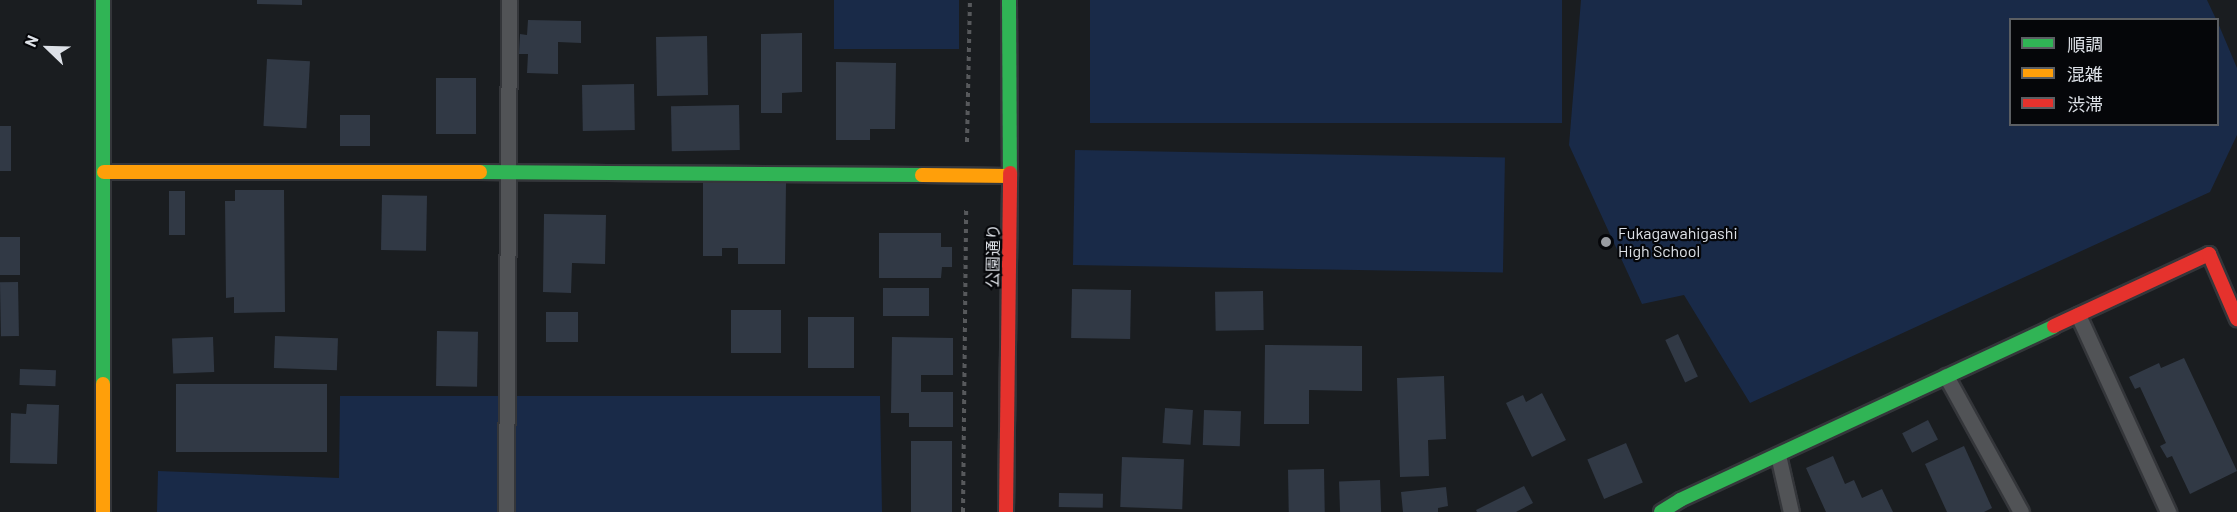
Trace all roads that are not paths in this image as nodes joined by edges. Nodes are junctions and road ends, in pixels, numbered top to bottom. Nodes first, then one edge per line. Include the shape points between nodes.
1 (103, 0) edge
2 (509, 0) edge
3 (1009, 0) edge
4 (104, 172) junction
5 (509, 172) junction
6 (1010, 176) junction
7 (2078, 315) junction
8 (2237, 319) edge
9 (1946, 376) junction
10 (1778, 455) junction
11 (104, 512) edge
12 (506, 512) edge
13 (1006, 512) edge
14 (1661, 512) edge
15 (1791, 512) edge
16 (2021, 512) edge
17 (2168, 512) edge

1 - 4 street
2 - 5 lane
3 - 6 street, 公園通り
4 - 5 street
4 - 11 street
5 - 6 street
5 - 12 lane
6 - 13 street, 公園通り
7 - 8 street via 2209,254
7 - 9 street
7 - 17 lane
9 - 10 street
9 - 16 lane
10 - 14 street
10 - 15 lane

